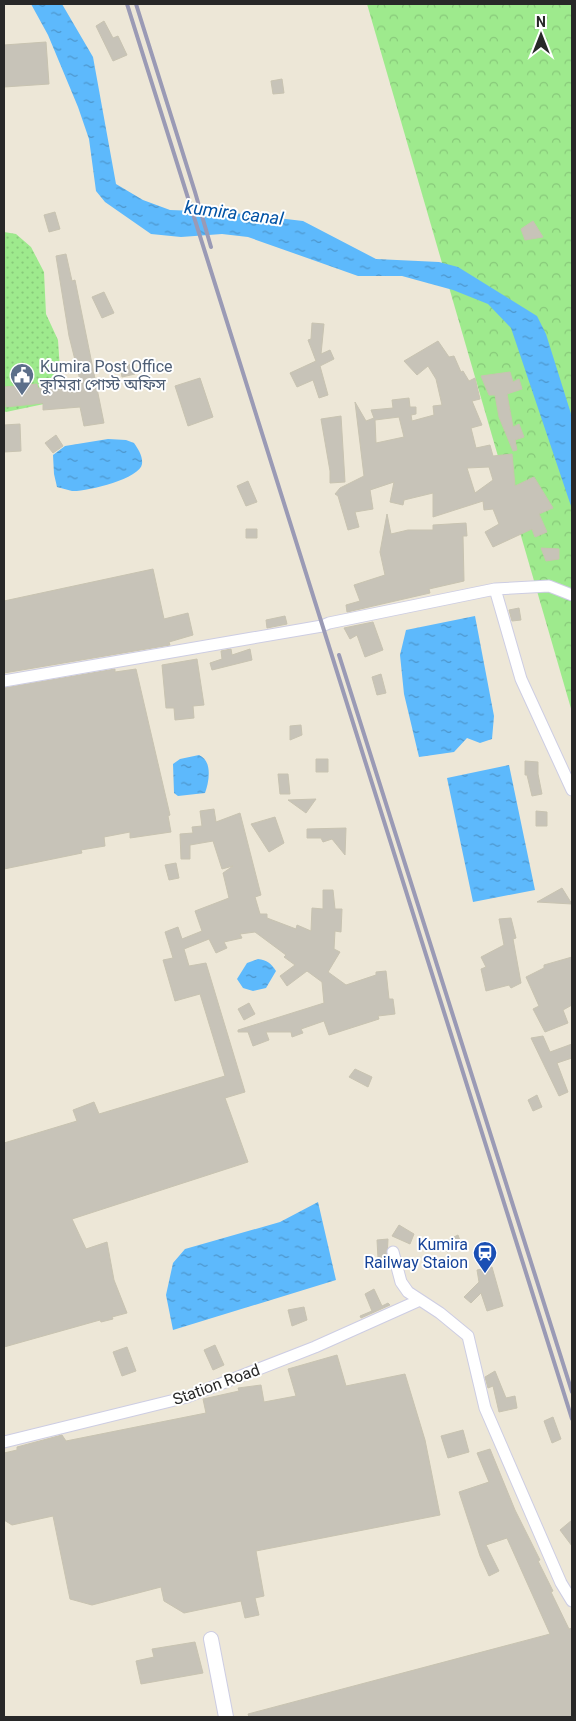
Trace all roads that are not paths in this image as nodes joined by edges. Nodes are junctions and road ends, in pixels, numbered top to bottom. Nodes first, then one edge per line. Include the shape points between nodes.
1 (495, 589) junction
2 (572, 595) edge
3 (4, 681) edge
4 (572, 790) edge
5 (393, 1252) dead end
6 (420, 1300) junction
7 (4, 1442) edge
8 (572, 1601) edge
9 (212, 1640) dead end
10 (226, 1717) edge

1 - 2 street via 550,586
1 - 3 street via 322,626
1 - 4 street via 521,679
5 - 6 street via 401,1282
6 - 7 street, Station Road via 315,1347 187,1397
6 - 8 street via 468,1336 485,1408 560,1583
9 - 10 street

